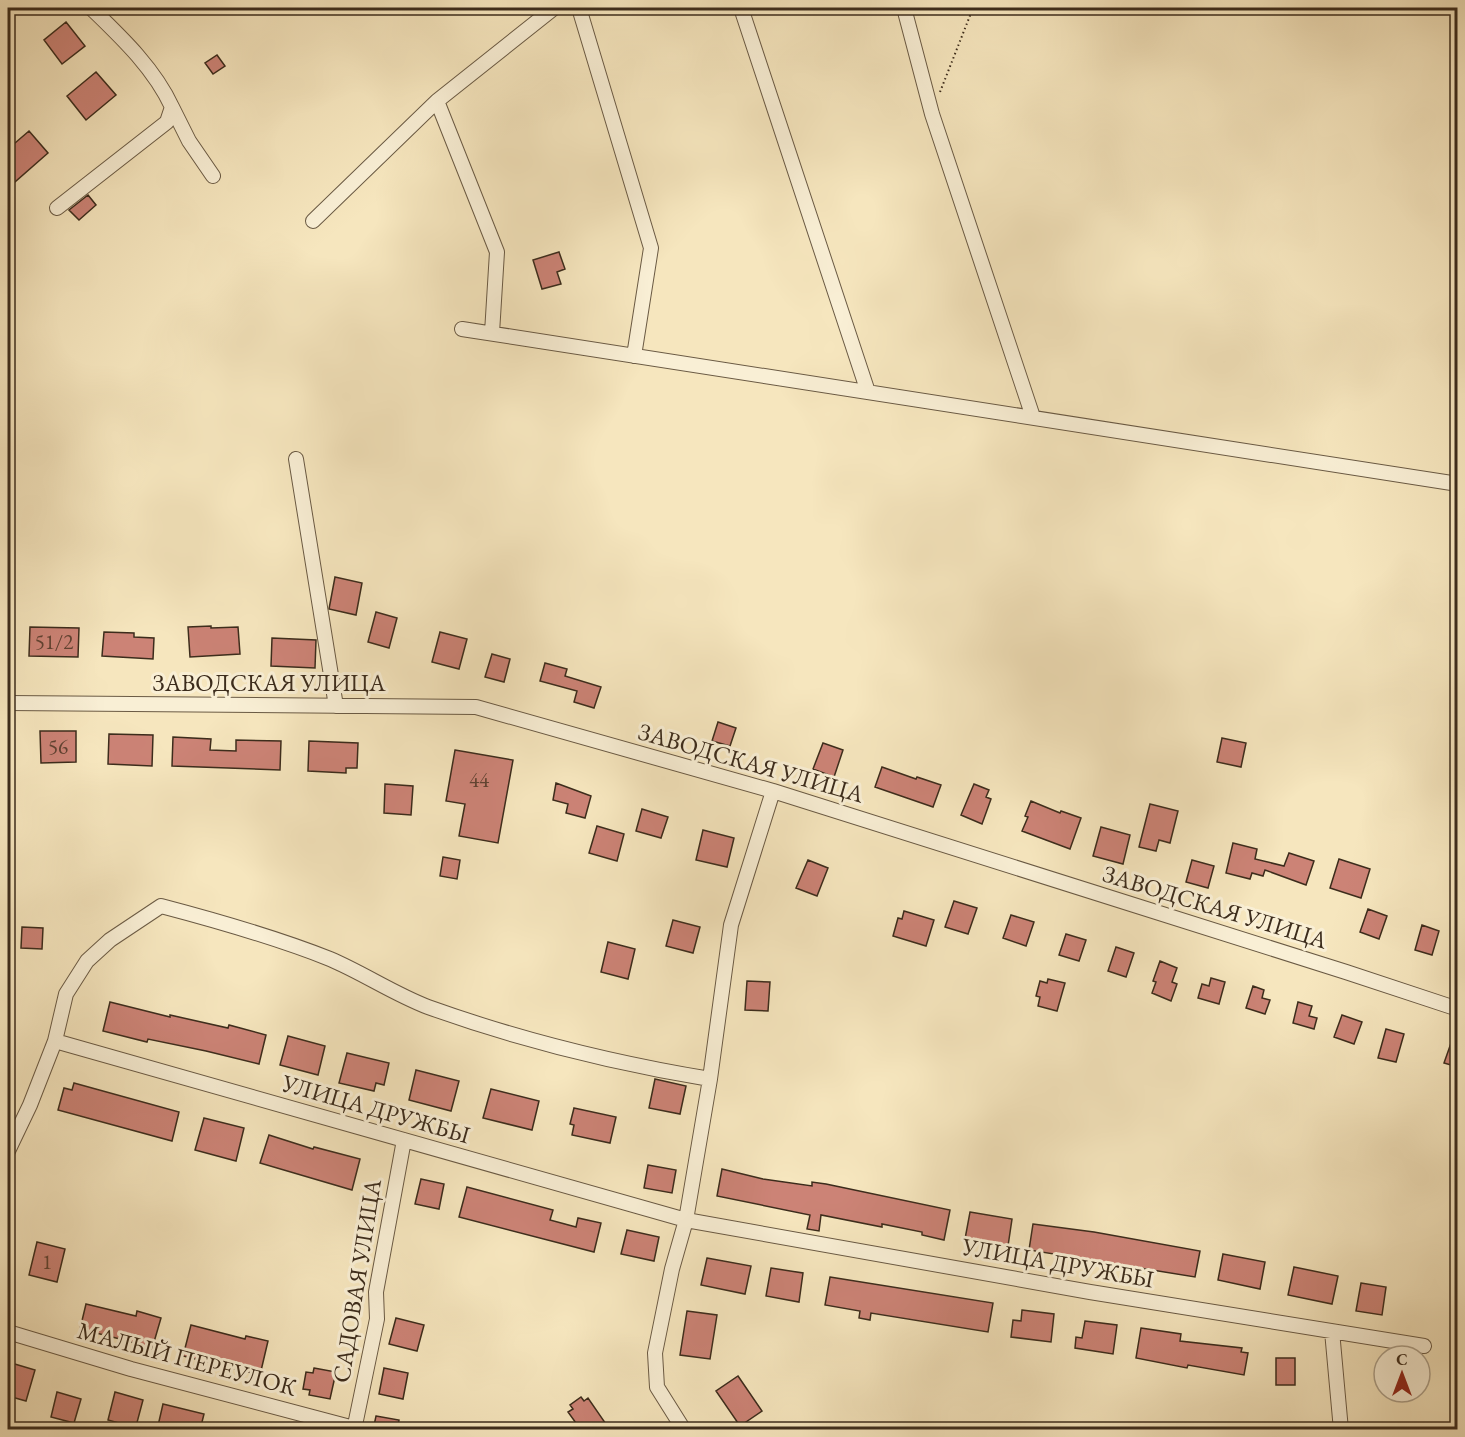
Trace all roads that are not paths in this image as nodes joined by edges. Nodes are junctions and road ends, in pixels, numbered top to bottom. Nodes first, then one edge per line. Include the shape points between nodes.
1 (91, 8) edge
2 (554, 8) edge
3 (579, 8) edge
4 (741, 8) edge
5 (903, 8) edge
6 (436, 101) junction
7 (172, 107) junction
8 (213, 176) dead end
9 (57, 208) dead end
10 (313, 221) dead end
11 (462, 329) dead end
12 (492, 333) junction
13 (634, 356) junction
14 (868, 392) junction
15 (1032, 417) junction
16 (296, 459) dead end
17 (1458, 483) edge
18 (8, 704) edge
19 (336, 706) junction
20 (773, 791) junction
21 (1458, 1009) edge
22 (55, 1041) junction
23 (710, 1079) junction
24 (404, 1140) junction
25 (8, 1151) edge
26 (686, 1220) junction
27 (1332, 1331) junction
28 (8, 1332) edge
29 (1412, 1344) edge
30 (354, 1429) edge
31 (684, 1430) edge
32 (1341, 1430) edge

1 - 7 street via 164,89
2 - 6 street
3 - 13 street via 651,248
4 - 14 street
5 - 15 street via 932,114
6 - 10 street
6 - 12 street via 497,252
7 - 8 street
7 - 9 street via 167,122
11 - 12 street
12 - 13 street
13 - 14 street
14 - 15 street
15 - 17 street
16 - 19 street
18 - 19 street, ЗАВОДСКАЯ УЛИЦА
19 - 20 street, ЗАВОДСКАЯ УЛИЦА via 476,707
20 - 21 street, ЗАВОДСКАЯ УЛИЦА
20 - 23 street via 731,926
22 - 23 street via 66,994 87,961 160,906 243,928 330,959 425,1006 537,1042
22 - 24 street, УЛИЦА ДРУЖБЫ
22 - 25 street
23 - 26 street
24 - 26 street, УЛИЦА ДРУЖБЫ
24 - 30 street, САДОВАЯ УЛИЦА via 376,1292 377,1319
26 - 27 street, УЛИЦА ДРУЖБЫ
26 - 31 street via 655,1353 657,1387
27 - 29 street, УЛИЦА ДРУЖБЫ
27 - 32 street
28 - 30 street, МАЛЫЙ ПЕРЕУЛОК

